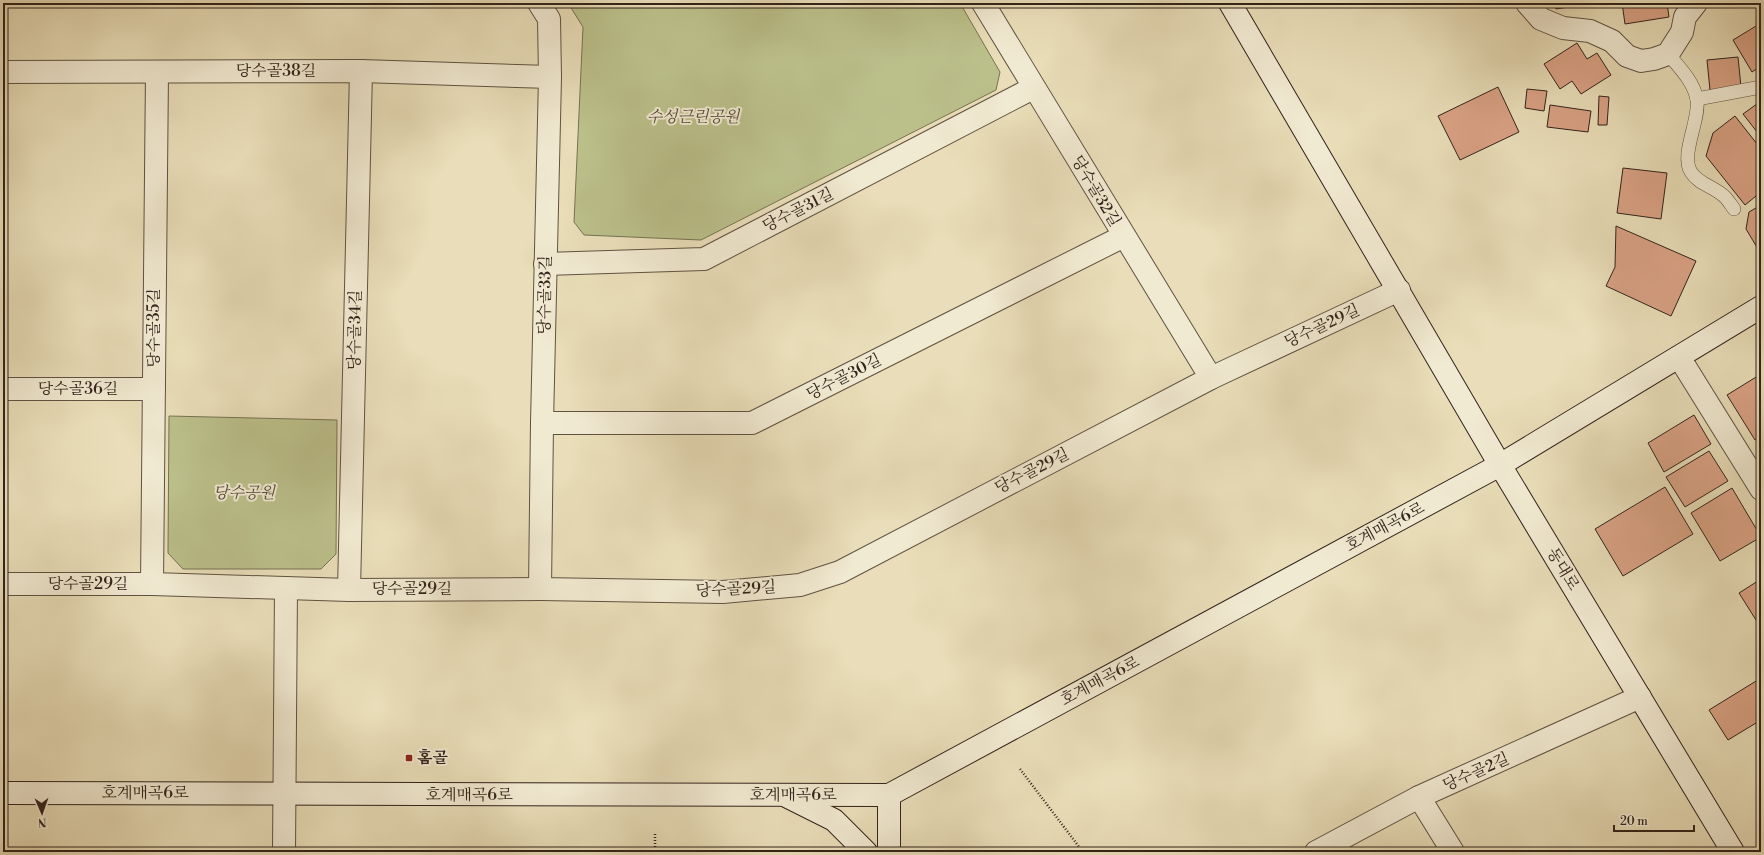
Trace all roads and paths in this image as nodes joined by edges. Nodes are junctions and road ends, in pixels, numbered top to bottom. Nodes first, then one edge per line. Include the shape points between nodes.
1 (539, 3) edge
2 (983, 3) edge
3 (1230, 3) edge
4 (1527, 3) edge
5 (1696, 3) edge
6 (1668, 54) junction
7 (361, 71) junction
8 (3, 72) edge
9 (157, 72) junction
10 (550, 77) junction
11 (1761, 87) edge
12 (1033, 88) junction
13 (1697, 99) junction
14 (1734, 209) dead end
15 (1124, 236) junction
16 (546, 264) junction
17 (1399, 290) junction
18 (1761, 308) edge
19 (1679, 357) junction
20 (1211, 378) junction
21 (154, 388) junction
22 (3, 389) edge
23 (542, 423) junction
24 (1500, 465) junction
25 (1761, 489) edge
26 (3, 584) edge
27 (152, 584) junction
28 (286, 588) junction
29 (540, 589) junction
30 (349, 590) junction
31 (1640, 697) junction
32 (1020, 769) dead end
33 (3, 792) edge
34 (283, 794) junction
35 (784, 795) junction
36 (889, 796) junction
37 (1420, 797) junction
38 (655, 834) dead end
39 (284, 852) edge
40 (655, 852) edge
41 (866, 852) edge
42 (889, 852) edge
43 (1083, 852) edge
44 (1316, 852) edge
45 (1453, 852) edge
46 (1733, 852) edge

1 - 10 street, 당수골33길 via 549,19
2 - 12 street, 당수골32길
3 - 17 street, 동대로
4 - 6 street via 1541,19 1563,28 1590,31 1612,41 1627,56 1641,61
5 - 6 street via 1685,17 1682,32
6 - 13 lane via 1690,81
7 - 9 street, 당수골38길
7 - 10 street, 당수골38길
7 - 30 street, 당수골34길
8 - 9 street, 당수골38길
9 - 21 street, 당수골35길
10 - 16 street, 당수골33길
11 - 13 lane
12 - 15 street, 당수골32길
12 - 16 street, 당수골31길 via 704,259
13 - 14 lane via 1696,117 1687,157 1690,171 1724,196
15 - 20 street, 당수골32길
15 - 23 street, 당수골30길 via 752,423
16 - 23 street, 당수골33길
17 - 20 street, 당수골29길
17 - 24 street, 동대로
18 - 19 street
19 - 24 street
19 - 25 street
20 - 29 street, 당수골29길 via 840,572 800,585 723,592
21 - 22 street, 당수골36길
21 - 27 street, 당수골35길
23 - 29 street, 당수골33길
24 - 31 street, 동대로
24 - 36 street, 호계매곡6로
26 - 27 street, 당수골29길
27 - 28 street, 당수골29길
28 - 30 street, 당수골29길
28 - 34 street
29 - 30 street, 당수골29길
31 - 37 street, 당수골2길
31 - 46 street, 동대로
32 - 43 path
33 - 34 street, 호계매곡6로
34 - 35 street, 호계매곡6로
34 - 39 street
35 - 36 street, 호계매곡6로
35 - 41 street via 834,820
36 - 42 street
37 - 44 street, 당수골2길
37 - 45 street
38 - 40 path

